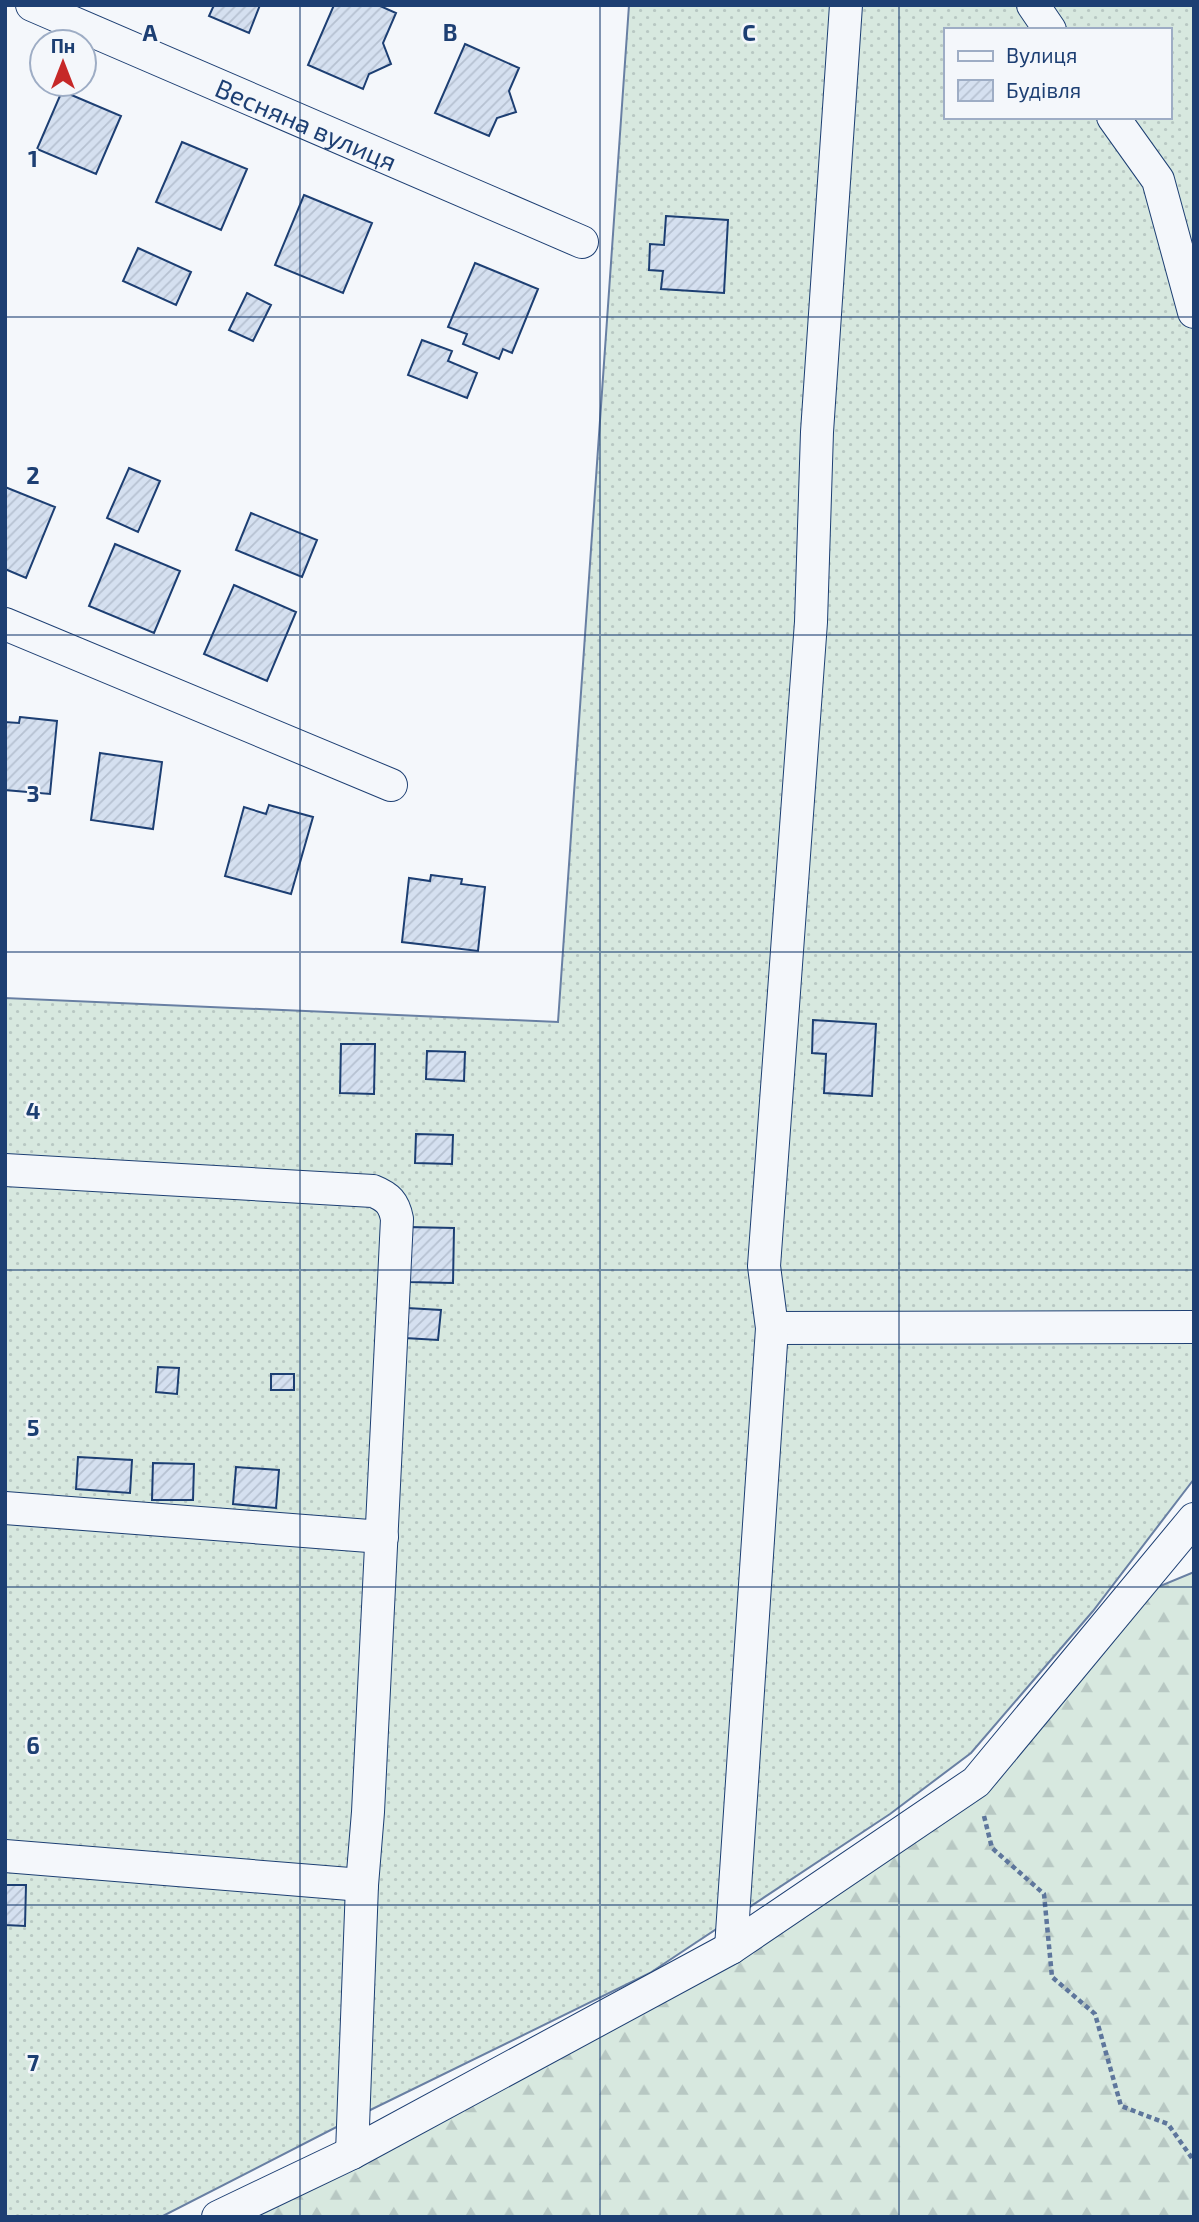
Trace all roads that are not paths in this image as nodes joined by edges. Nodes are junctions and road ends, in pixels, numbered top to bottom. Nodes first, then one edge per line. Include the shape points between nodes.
1 (32, 5) edge
2 (846, 5) edge
3 (1033, 5) edge
4 (1049, 28) edge
5 (1114, 119) edge
6 (582, 242) dead end
7 (1194, 312) edge
8 (5, 624) edge
9 (391, 785) dead end
10 (5, 1170) edge
11 (1194, 1327) edge
12 (772, 1328) junction
13 (5, 1508) edge
14 (1194, 1519) edge
15 (382, 1536) junction
16 (5, 1857) edge
17 (362, 1885) junction
18 (731, 1948) junction
19 (352, 2152) junction
20 (218, 2217) edge

1 - 6 street, Весняна вулиця
2 - 12 street via 817,432 811,622 764,1266
3 - 4 street
5 - 7 street via 1158,180
8 - 9 street
10 - 15 street via 373,1191 386,1196 395,1206 397,1219
11 - 12 street
12 - 18 street
13 - 15 street
14 - 18 street via 976,1782
15 - 17 street
16 - 17 street
17 - 19 street
18 - 19 street
19 - 20 street

